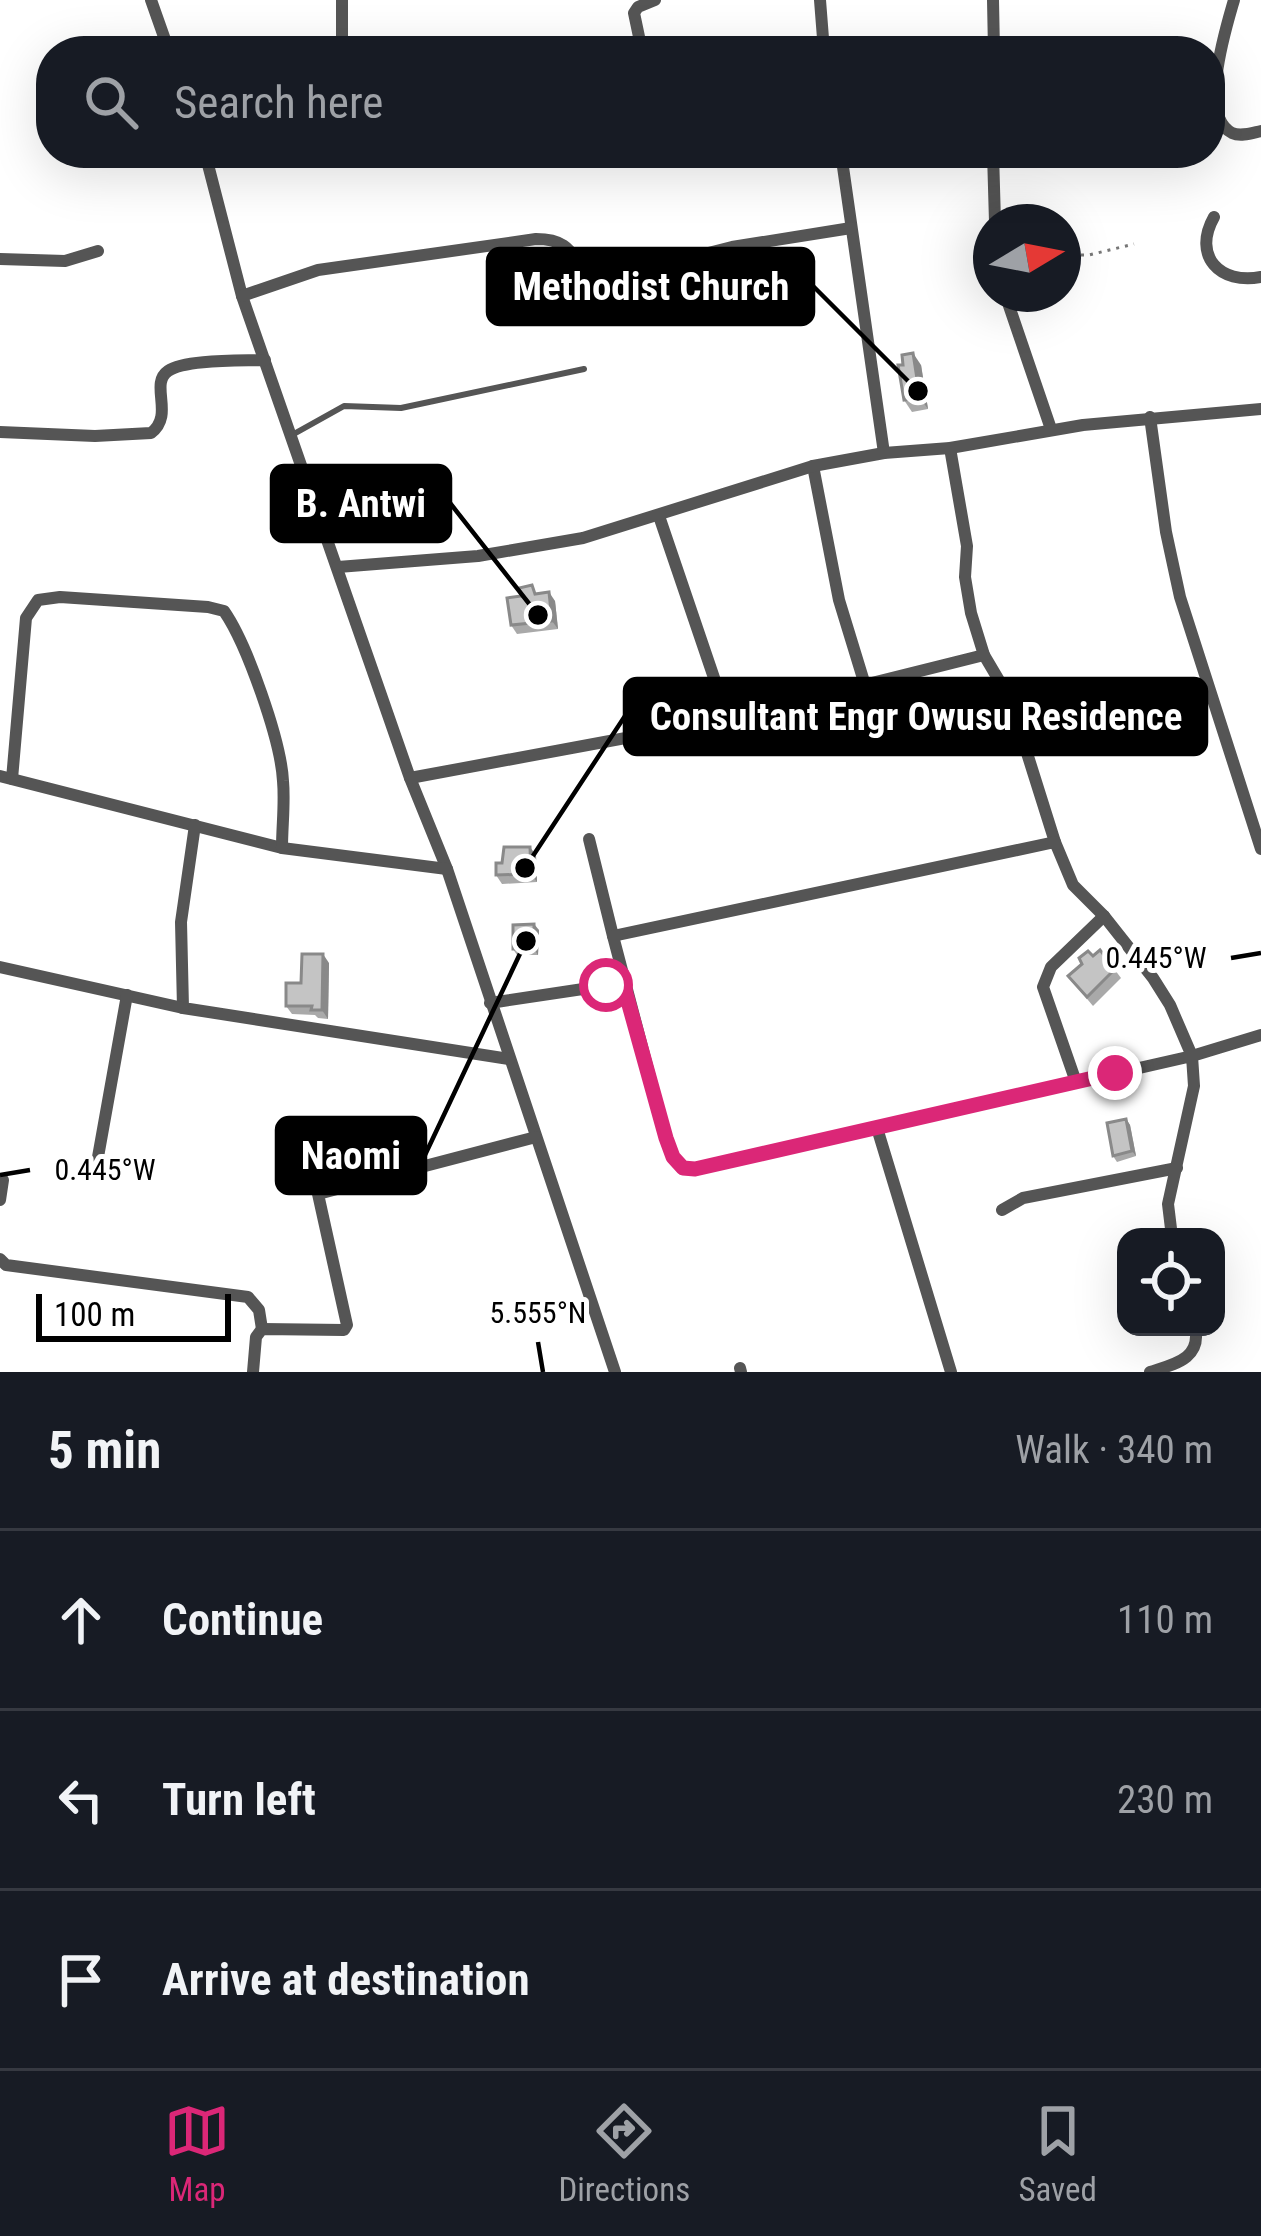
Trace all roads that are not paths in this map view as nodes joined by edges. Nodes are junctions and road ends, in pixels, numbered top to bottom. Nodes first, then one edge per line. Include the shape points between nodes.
1 (152, 0) edge
2 (342, 0) edge
3 (656, 0) edge
4 (820, 0) edge
5 (993, 0) edge
6 (1234, 0) edge
7 (165, 36) edge
8 (342, 36) edge
9 (639, 36) edge
10 (823, 36) edge
11 (994, 36) edge
12 (1224, 36) edge
13 (1225, 127) edge
14 (1261, 131) edge
15 (209, 168) edge
16 (843, 168) edge
17 (993, 168) edge
18 (994, 204) edge
19 (1214, 217) dead end
20 (851, 228) junction
21 (98, 251) dead end
22 (0, 259) edge
23 (1261, 277) edge
24 (242, 296) junction
25 (1011, 312) edge
26 (265, 360) junction
27 (584, 369) dead end
28 (1261, 409) edge
29 (1150, 417) junction
30 (1051, 429) junction
31 (0, 432) edge
32 (292, 435) junction
33 (950, 448) junction
34 (884, 453) junction
35 (813, 466) junction
36 (659, 517) junction
37 (338, 567) junction
38 (984, 655) junction
39 (865, 685) junction
40 (728, 718) junction
41 (6, 778) edge
42 (410, 778) junction
43 (194, 825) junction
44 (590, 839) dead end
45 (1055, 842) junction
46 (282, 848) junction
47 (1261, 849) edge
48 (447, 869) junction
49 (1104, 916) junction
50 (613, 936) junction
51 (0, 967) edge
52 (623, 983) junction
53 (127, 995) junction
54 (490, 1004) junction
55 (183, 1008) junction
56 (1261, 1034) edge
57 (1192, 1056) junction
58 (509, 1059) junction
59 (1076, 1082) junction
60 (877, 1128) junction
61 (536, 1138) junction
62 (1177, 1168) junction
63 (118, 1171) dead end
64 (3, 1180) edge
65 (0, 1200) edge
66 (1002, 1210) dead end
67 (1171, 1228) edge
68 (0, 1259) edge
69 (262, 1329) junction
70 (1195, 1336) edge
71 (253, 1372) edge
72 (615, 1372) edge
73 (951, 1372) edge
74 (1150, 1372) edge

1 - 7 street
2 - 8 street
3 - 9 street via 634,14
4 - 10 street
5 - 11 street
6 - 12 street
13 - 14 street via 1239,135
15 - 24 street
16 - 20 street
17 - 18 street
19 - 23 street via 1207,238 1215,270
20 - 24 street via 595,282 566,244 536,239 318,270
20 - 34 street
21 - 22 street via 65,261
24 - 26 street
25 - 30 street
26 - 31 street via 168,370 163,417 151,433
26 - 32 street
27 - 32 lane via 401,408 344,406
28 - 29 street
29 - 30 street
29 - 47 street via 1180,597
30 - 33 street
32 - 37 street
33 - 34 street
33 - 38 street via 968,595
34 - 35 street
35 - 36 street
35 - 39 street
36 - 37 street via 525,550
36 - 40 street
37 - 42 street
38 - 39 street
38 - 45 street via 1010,699
39 - 40 street
40 - 42 street
41 - 43 street
41 - 46 street via 26,618 38,600 224,611 279,754
42 - 48 street
43 - 46 street
43 - 55 street via 182,922
44 - 50 street
45 - 49 street via 1073,885
45 - 50 street
46 - 48 street
48 - 54 street
49 - 57 street via 1170,1004
49 - 59 street via 1051,967 1043,987
50 - 52 street
51 - 53 street
52 - 54 street
52 - 60 street via 666,1138 683,1168
53 - 55 street
53 - 63 street via 98,1157
54 - 58 street
55 - 58 street
56 - 57 street
57 - 59 street
57 - 62 street
58 - 61 street
59 - 60 street
60 - 73 street
61 - 69 street via 318,1193 347,1325
61 - 72 street
62 - 66 street via 1022,1198
62 - 67 street
64 - 65 street
68 - 69 street via 248,1297
69 - 71 street
70 - 74 street via 1186,1360

